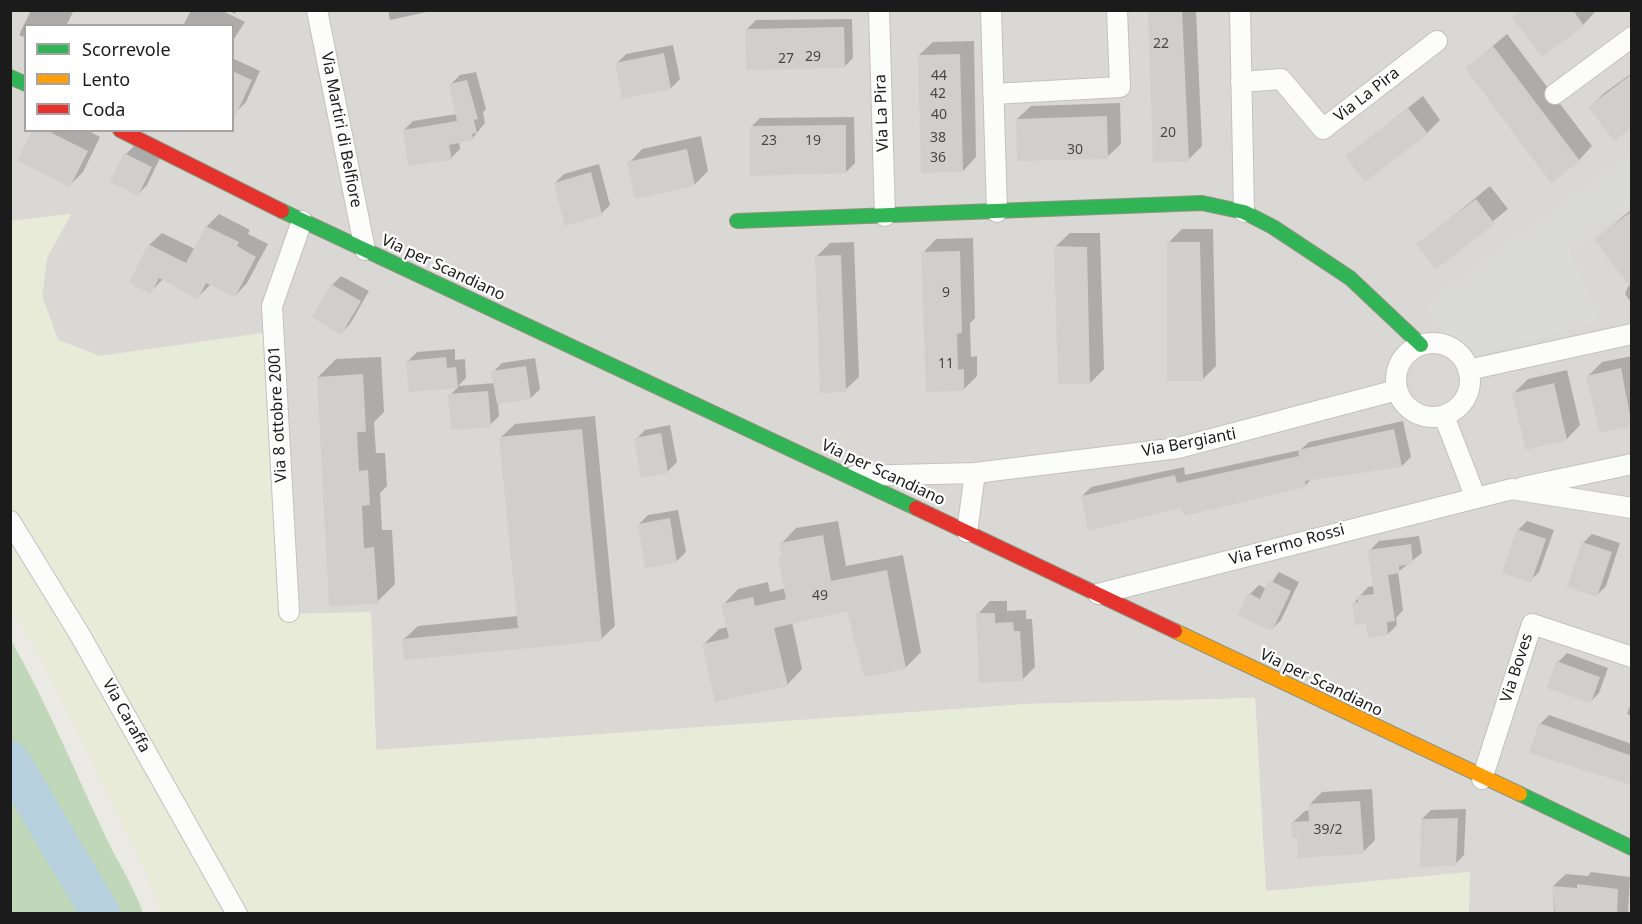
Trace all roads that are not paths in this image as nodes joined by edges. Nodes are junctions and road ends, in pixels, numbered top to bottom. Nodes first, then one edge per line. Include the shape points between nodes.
1 (317, 10) edge
2 (879, 10) edge
3 (991, 10) edge
4 (1117, 10) edge
5 (1240, 10) edge
6 (1632, 38) edge
7 (1437, 41) dead end
8 (10, 77) edge
9 (1241, 82) junction
10 (24, 83) edge
11 (993, 94) junction
12 (1555, 94) dead end
13 (124, 132) edge
14 (997, 212) junction
15 (1244, 212) junction
16 (885, 216) junction
17 (302, 220) junction
18 (737, 221) dead end
19 (365, 250) junction
20 (1632, 334) edge
21 (1421, 345) junction
22 (1468, 370) junction
23 (1397, 390) junction
24 (1444, 416) junction
25 (1632, 464) edge
26 (975, 473) junction
27 (852, 477) junction
28 (1512, 489) junction
29 (1475, 496) junction
30 (1632, 508) edge
31 (10, 521) edge
32 (967, 532) junction
33 (1098, 594) junction
34 (289, 612) dead end
35 (1632, 657) edge
36 (1482, 778) junction
37 (1632, 848) edge
38 (237, 914) edge

1 - 19 street, Via Martiri di Belfiore
2 - 16 street, Via La Pira
3 - 11 street
4 - 11 street via 1120,87
5 - 9 street
6 - 12 street
7 - 9 street, Via La Pira via 1323,129 1281,79
8 - 10 street
9 - 15 street
11 - 14 street
13 - 17 street, Via per Scandiano
14 - 15 street via 1202,203
14 - 16 street
15 - 21 street via 1350,278
16 - 18 street
17 - 19 street, Via per Scandiano
17 - 34 street, Via 8 ottobre 2001 via 272,306
19 - 27 street, Via per Scandiano
20 - 22 street
21 - 22 street via 1445,345 1455,351
21 - 23 street via 1403,358 1398,368
22 - 24 street via 1470,381 1463,403
23 - 24 street via 1410,410 1432,418
23 - 26 street, Via Bergianti via 1178,448
24 - 29 street
25 - 28 street, Via Fermo Rossi
26 - 27 street, Via Bergianti
26 - 32 street
27 - 32 street, Via per Scandiano
28 - 29 street, Via Fermo Rossi
28 - 30 street, Via Fermo Rossi
29 - 33 street, Via Fermo Rossi
31 - 38 street, Via Caraffa via 80,635
32 - 33 street, Via per Scandiano
33 - 36 street, Via per Scandiano
35 - 36 street, Via Boves via 1532,624
36 - 37 street, Via per Scandiano

